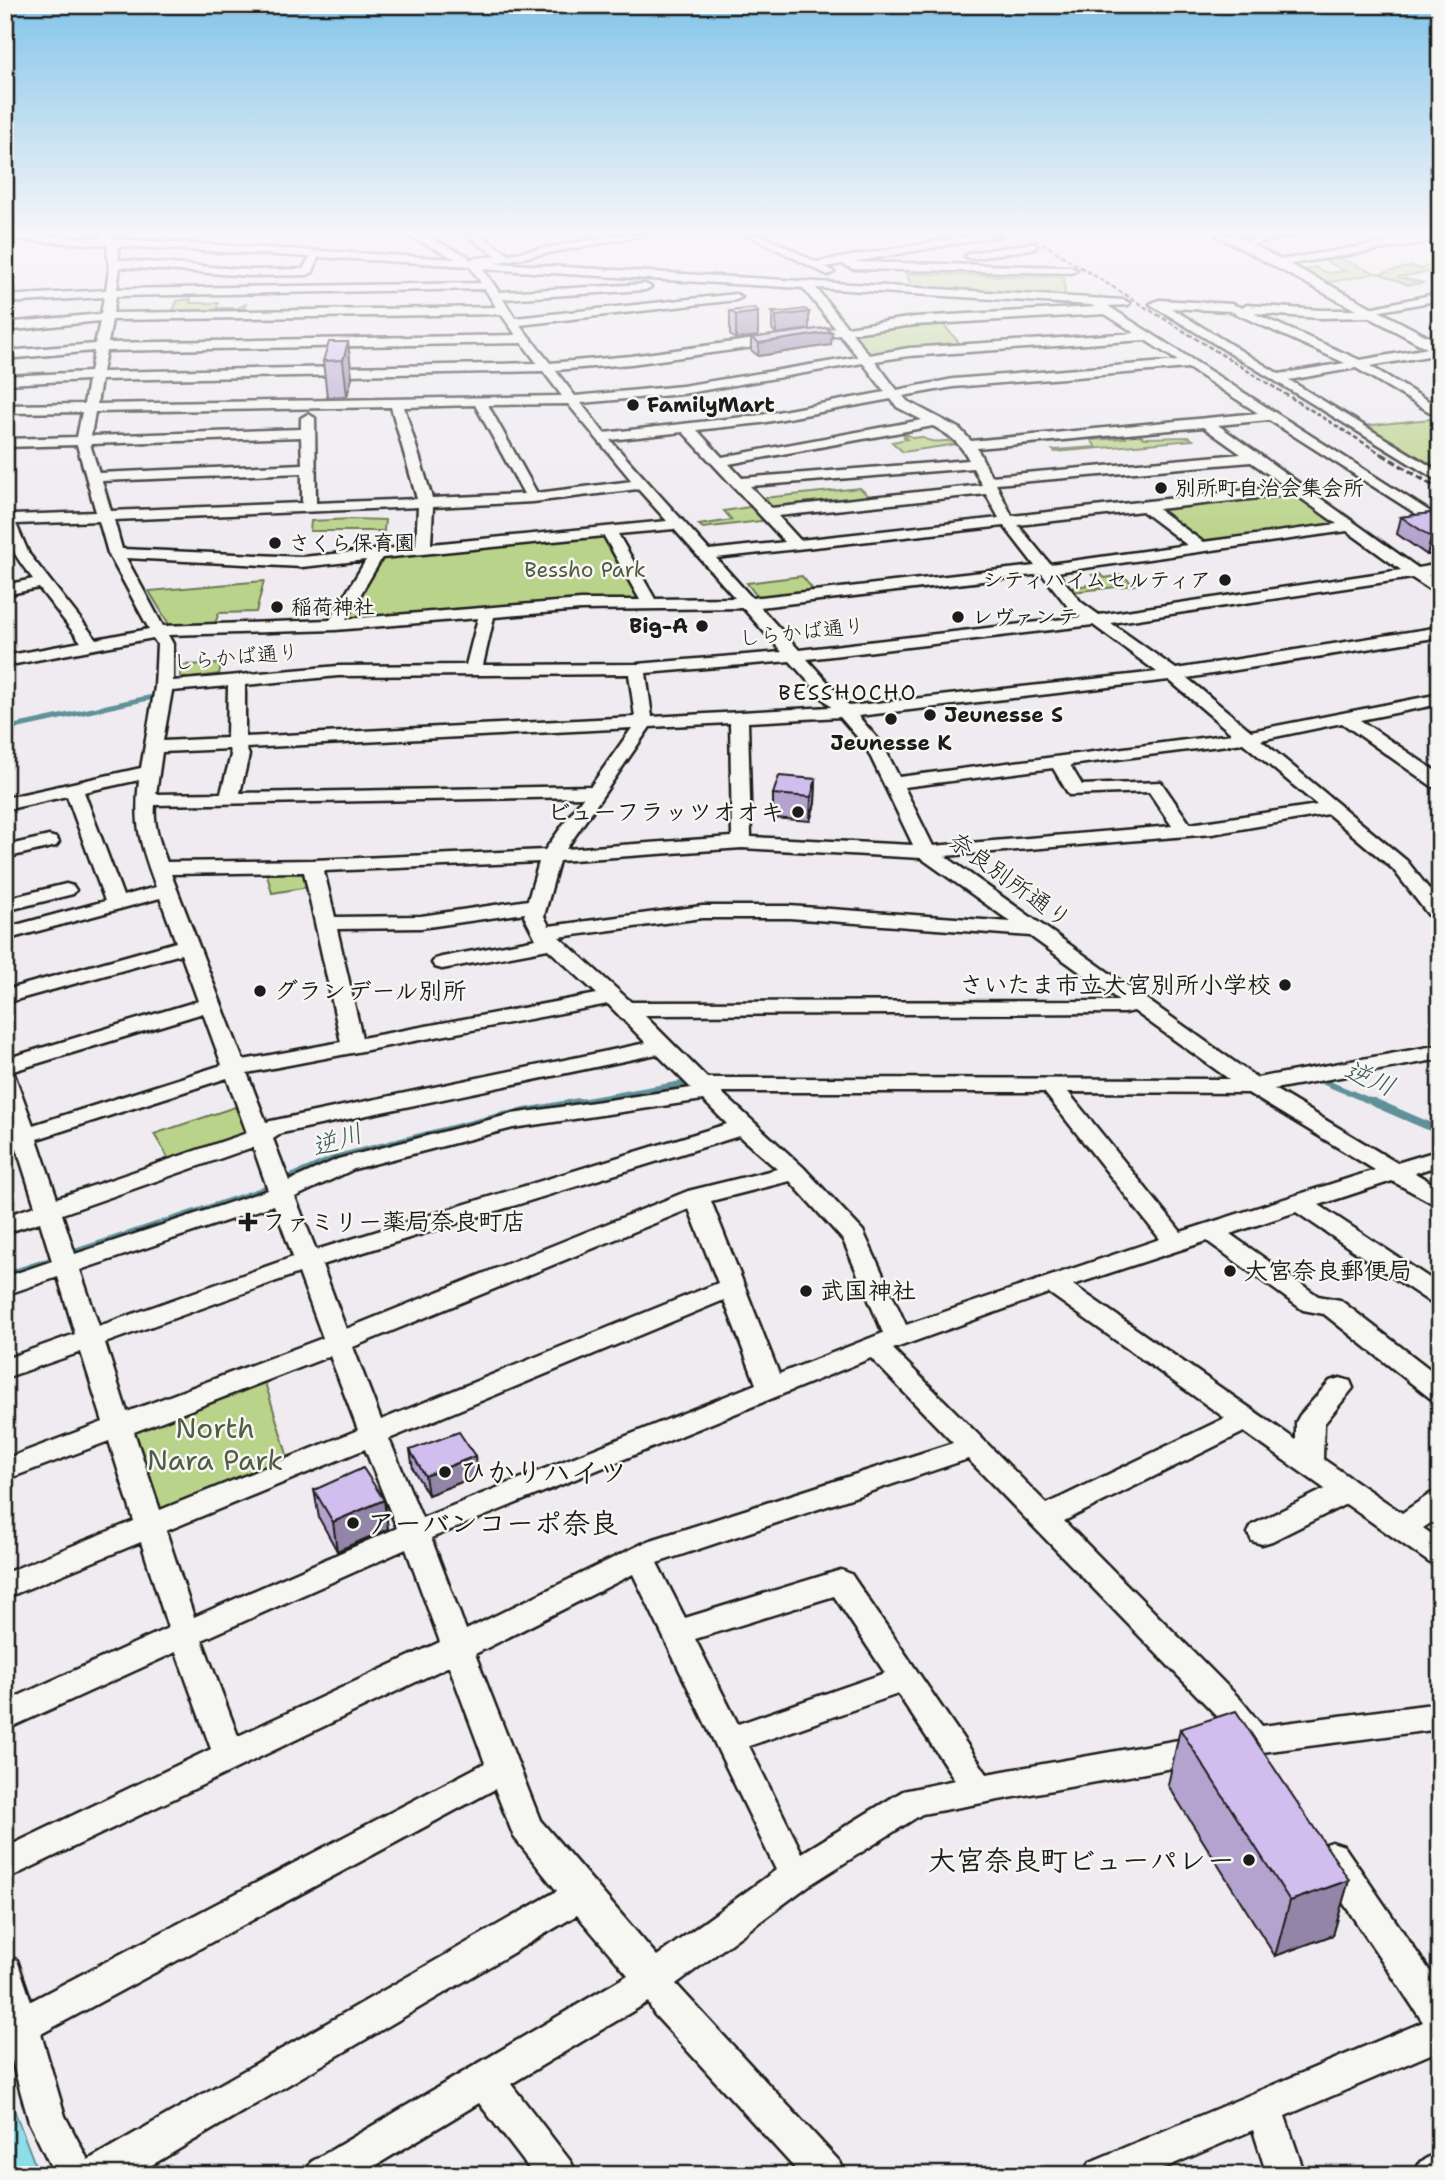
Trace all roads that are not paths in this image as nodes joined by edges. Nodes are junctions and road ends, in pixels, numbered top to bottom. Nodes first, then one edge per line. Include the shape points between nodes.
1 (101, 337) edge
2 (202, 337) edge
3 (308, 337) edge
4 (409, 337) edge
5 (764, 337) edge
6 (847, 337) edge
7 (1136, 337) edge
8 (1148, 337) edge
9 (1211, 337) edge
10 (1297, 337) edge
11 (1416, 337) edge
12 (524, 339) joint
13 (5, 340) edge
14 (99, 347) junction
15 (1440, 350) edge
16 (6, 355) edge
17 (308, 358) junction
18 (866, 360) junction
19 (1190, 363) junction
20 (1358, 364) junction
21 (548, 367) junction
22 (93, 376) junction
23 (1278, 378) junction
24 (5, 380) edge
25 (893, 394) junction
26 (571, 400) junction
27 (480, 401) junction
28 (396, 402) junction
29 (89, 407) junction
30 (5, 409) edge
31 (1440, 414) edge
32 (1272, 416) junction
33 (937, 421) junction
34 (1205, 422) junction
35 (686, 427) junction
36 (308, 433) junction
37 (600, 437) junction
38 (83, 442) junction
39 (5, 443) edge
40 (968, 445) junction
41 (1255, 457) junction
42 (718, 461) junction
43 (976, 464) junction
44 (309, 468) junction
45 (1437, 474) edge
46 (93, 477) junction
47 (739, 483) junction
48 (642, 484) junction
49 (987, 485) junction
50 (1298, 489) junction
51 (533, 498) junction
52 (426, 503) junction
53 (1145, 506) junction
54 (309, 507) junction
55 (768, 513) junction
56 (104, 516) junction
57 (7, 518) edge
58 (1007, 522) junction
59 (678, 524) junction
60 (1440, 525) edge
61 (1351, 526) junction
62 (609, 531) junction
63 (796, 544) junction
64 (1200, 547) junction
65 (423, 550) junction
66 (116, 553) junction
67 (377, 554) junction
68 (22, 555) junction
69 (705, 555) junction
70 (5, 556) edge
71 (1046, 569) junction
72 (1440, 569) edge
73 (1416, 572) junction
74 (43, 582) junction
75 (5, 590) edge
76 (1440, 591) edge
77 (751, 603) junction
78 (650, 604) junction
79 (487, 613) junction
80 (1097, 620) junction
81 (335, 625) junction
82 (159, 631) junction
83 (1440, 632) edge
84 (91, 644) junction
85 (795, 656) junction
86 (5, 661) edge
87 (637, 669) junction
88 (473, 670) junction
89 (1174, 675) junction
90 (237, 679) junction
91 (164, 687) junction
92 (1440, 699) edge
93 (845, 712) junction
94 (739, 718) junction
95 (1346, 718) junction
96 (644, 723) junction
97 (1247, 737) junction
98 (236, 744) junction
99 (155, 747) junction
100 (1059, 762) junction
101 (149, 772) junction
102 (894, 783) junction
103 (1440, 783) edge
104 (73, 788) junction
105 (598, 791) junction
106 (229, 798) junction
107 (145, 800) junction
108 (5, 804) edge
109 (1331, 808) junction
110 (1184, 830) junction
111 (49, 842) dead end
112 (742, 842) junction
113 (5, 852) edge
114 (926, 852) junction
115 (551, 856) junction
116 (313, 866) junction
117 (159, 868) junction
118 (66, 890) dead end
119 (167, 890) junction
120 (116, 903) junction
121 (5, 905) edge
122 (537, 905) junction
123 (1440, 917) edge
124 (325, 923) junction
125 (1033, 930) junction
126 (5, 934) edge
127 (547, 937) junction
128 (188, 945) junction
129 (442, 963) dead end
130 (5, 997) edge
131 (619, 1003) junction
132 (1137, 1003) junction
133 (210, 1004) junction
134 (353, 1045) junction
135 (662, 1046) junction
136 (1440, 1052) edge
137 (5, 1066) edge
138 (236, 1068) junction
139 (5, 1075) edge
140 (1049, 1084) junction
141 (1253, 1086) junction
142 (705, 1088) junction
143 (743, 1127) junction
144 (261, 1136) junction
145 (15, 1139) edge
146 (1440, 1157) edge
147 (795, 1172) junction
148 (1397, 1172) junction
149 (280, 1185) junction
150 (697, 1197) junction
151 (1440, 1199) edge
152 (1301, 1204) junction
153 (50, 1210) junction
154 (5, 1225) edge
155 (1211, 1232) junction
156 (1176, 1243) junction
157 (66, 1259) junction
158 (309, 1261) junction
159 (1052, 1283) junction
160 (5, 1286) edge
161 (733, 1286) junction
162 (1440, 1297) edge
163 (91, 1337) junction
164 (338, 1342) junction
165 (887, 1343) junction
166 (5, 1369) edge
167 (1340, 1388) dead end
168 (772, 1390) junction
169 (1440, 1391) edge
170 (1246, 1419) junction
171 (120, 1427) junction
172 (373, 1434) junction
173 (973, 1447) junction
174 (1309, 1464) junction
175 (5, 1470) edge
176 (1348, 1490) junction
177 (1440, 1502) edge
178 (1043, 1519) junction
179 (151, 1526) junction
180 (1401, 1528) junction
181 (414, 1533) junction
182 (1262, 1533) dead end
183 (1440, 1555) edge
184 (640, 1558) junction
185 (5, 1586) edge
186 (677, 1633) junction
187 (185, 1634) junction
188 (458, 1648) junction
189 (906, 1678) junction
190 (1440, 1716) edge
191 (5, 1717) edge
192 (729, 1740) junction
193 (1261, 1751) junction
194 (229, 1755) junction
195 (502, 1770) junction
196 (980, 1790) junction
197 (1316, 1832) edge
198 (5, 1865) edge
199 (796, 1875) junction
200 (581, 1895) junction
201 (5, 1972) edge
202 (654, 1979) junction
203 (1440, 2017) edge
204 (20, 2026) junction
205 (1440, 2032) edge
206 (485, 2081) junction
207 (1264, 2107) junction
208 (1440, 2170) edge
209 (75, 2175) edge
210 (98, 2175) edge
211 (324, 2175) edge
212 (558, 2175) edge
213 (827, 2175) edge
214 (1102, 2175) edge
215 (1286, 2175) edge
216 (1433, 2175) edge

1 - 14 street
2 - 17 street
3 - 17 street
4 - 17 street
5 - 21 street via 631,360
6 - 18 street
7 - 18 street via 938,350
8 - 19 street
9 - 23 street
10 - 20 street
11 - 15 main road
12 - 17 street
12 - 21 street, 奈良別所通り
13 - 16 street
14 - 16 street
14 - 17 street
14 - 22 street
15 - 20 street
17 - 21 street
17 - 22 street
17 - 28 street
17 - 29 street
17 - 36 street
18 - 25 street
18 - 26 street via 682,390
19 - 25 street via 985,379
19 - 32 street
20 - 23 street
20 - 31 street
21 - 26 street, 奈良別所通り
22 - 24 street
22 - 29 street
23 - 45 street
25 - 33 street via 902,404
25 - 35 street via 761,419
26 - 27 street
26 - 37 street, 奈良別所通り
27 - 28 street
27 - 51 street
28 - 52 street
29 - 30 street
29 - 38 street
32 - 34 street
32 - 60 street
33 - 40 street
33 - 42 street
34 - 40 street
34 - 41 street
35 - 37 street
35 - 42 street
36 - 38 street
36 - 44 street
37 - 48 street, 奈良別所通り
38 - 39 street
38 - 46 street
40 - 43 street
41 - 49 street
41 - 50 street
42 - 47 street
43 - 47 street
43 - 49 street
44 - 46 street
44 - 54 street
46 - 56 street
47 - 55 street
48 - 51 street
48 - 59 street, 奈良別所通り
49 - 55 street
49 - 58 street
50 - 53 street
50 - 61 street
51 - 52 street
52 - 54 street
52 - 65 street
53 - 58 street
53 - 64 street
54 - 56 street
55 - 63 street
56 - 57 street
56 - 66 street
57 - 68 street
58 - 63 street
58 - 71 street
59 - 62 street
59 - 69 street, 奈良別所通り
61 - 64 street
61 - 73 street
62 - 65 street
62 - 78 street
63 - 69 street
64 - 71 street
65 - 67 street
66 - 67 street via 303,562
66 - 82 street
67 - 81 street
68 - 70 street
68 - 74 street
69 - 77 street, 奈良別所通り
71 - 77 street
71 - 80 street via 1075,605
72 - 73 street, しらかば通り
73 - 76 street
73 - 80 street, しらかば通り
74 - 75 street
74 - 84 street
77 - 78 street
77 - 85 street, 奈良別所通り
78 - 79 street
79 - 81 street
79 - 88 street
80 - 85 street, しらかば通り
80 - 89 street
81 - 82 street
82 - 84 street
82 - 91 street via 165,645
83 - 89 street
84 - 86 street
85 - 87 street, しらかば通り
85 - 93 street, 奈良別所通り
87 - 88 street, しらかば通り
87 - 96 street
88 - 90 street, しらかば通り via 390,669
89 - 93 street
89 - 97 street
90 - 91 street, しらかば通り
90 - 98 street
91 - 99 street
92 - 95 street
93 - 94 street
93 - 102 street, 奈良別所通り via 874,745
94 - 96 street
94 - 112 street
95 - 97 street
95 - 103 street
96 - 98 street
96 - 105 street
97 - 100 street
97 - 109 street
98 - 99 street
98 - 106 street via 240,755
99 - 101 street
100 - 102 street
100 - 110 street via 1076,791 1154,786
101 - 104 street
101 - 107 street
102 - 114 street, 奈良別所通り
104 - 108 street
104 - 120 street
105 - 106 street
105 - 115 street
106 - 107 street
107 - 117 street via 146,825
109 - 110 street
109 - 123 street via 1400,865
110 - 114 street
111 - 113 street
112 - 114 street
112 - 115 street
114 - 125 street, 奈良別所通り
115 - 116 street
115 - 122 street
116 - 117 street
116 - 124 street
117 - 119 street
118 - 121 street
119 - 120 street
119 - 128 street
120 - 126 street
122 - 124 street via 421,922
122 - 127 street via 534,916
124 - 134 street
125 - 127 street via 789,912 702,912
125 - 132 street, 奈良別所通り
127 - 129 street
127 - 131 street
128 - 130 street
128 - 133 street
131 - 132 street via 1124,1007
131 - 134 street
131 - 135 street
132 - 141 street, 奈良別所通り
133 - 137 street
133 - 138 street
134 - 138 street
135 - 142 street
135 - 144 street via 337,1112 275,1127
136 - 141 street
138 - 144 street
138 - 145 street
139 - 145 street
140 - 141 street
140 - 142 street
140 - 156 street
141 - 148 street, 奈良別所通り
142 - 143 street
142 - 149 street via 512,1121
143 - 147 street
143 - 158 street
144 - 149 street
144 - 153 street
145 - 153 street
146 - 148 street
147 - 150 street
147 - 165 street via 854,1237
148 - 151 street, 奈良別所通り
148 - 152 street
149 - 157 street
149 - 158 street
150 - 161 street
150 - 164 street
152 - 155 street
152 - 162 street
153 - 154 street
153 - 157 street
155 - 156 street
155 - 169 street via 1312,1304 1331,1306
156 - 159 street
157 - 160 street
157 - 163 street
158 - 163 street
158 - 164 street
159 - 165 street
159 - 170 street
161 - 168 street
161 - 172 street
163 - 166 street
163 - 171 street
164 - 171 street
164 - 172 street
165 - 168 street
165 - 173 street
167 - 174 street via 1310,1422
168 - 181 street
170 - 174 street
170 - 178 street
171 - 175 street
171 - 179 street
172 - 179 street
172 - 181 street
173 - 178 street
173 - 184 street
174 - 176 street
176 - 180 street
176 - 182 street
177 - 180 street
178 - 193 street via 1230,1709
179 - 185 street
179 - 187 street
180 - 183 street
181 - 187 street
181 - 188 street
184 - 186 street
184 - 188 street
186 - 189 street via 841,1582
186 - 192 street
187 - 191 street
187 - 194 street
188 - 194 street
188 - 195 street
189 - 192 street
189 - 196 street
190 - 193 street
192 - 199 street
193 - 196 street
194 - 198 street
195 - 200 street via 526,1827
195 - 204 street
196 - 199 street via 915,1801
197 - 203 street
199 - 202 street
200 - 202 street
200 - 210 street
201 - 204 street
202 - 206 street
202 - 213 street via 667,2002
204 - 209 street via 48,2122
205 - 207 street
206 - 211 street
206 - 212 street
207 - 214 street
207 - 215 street
208 - 216 street

